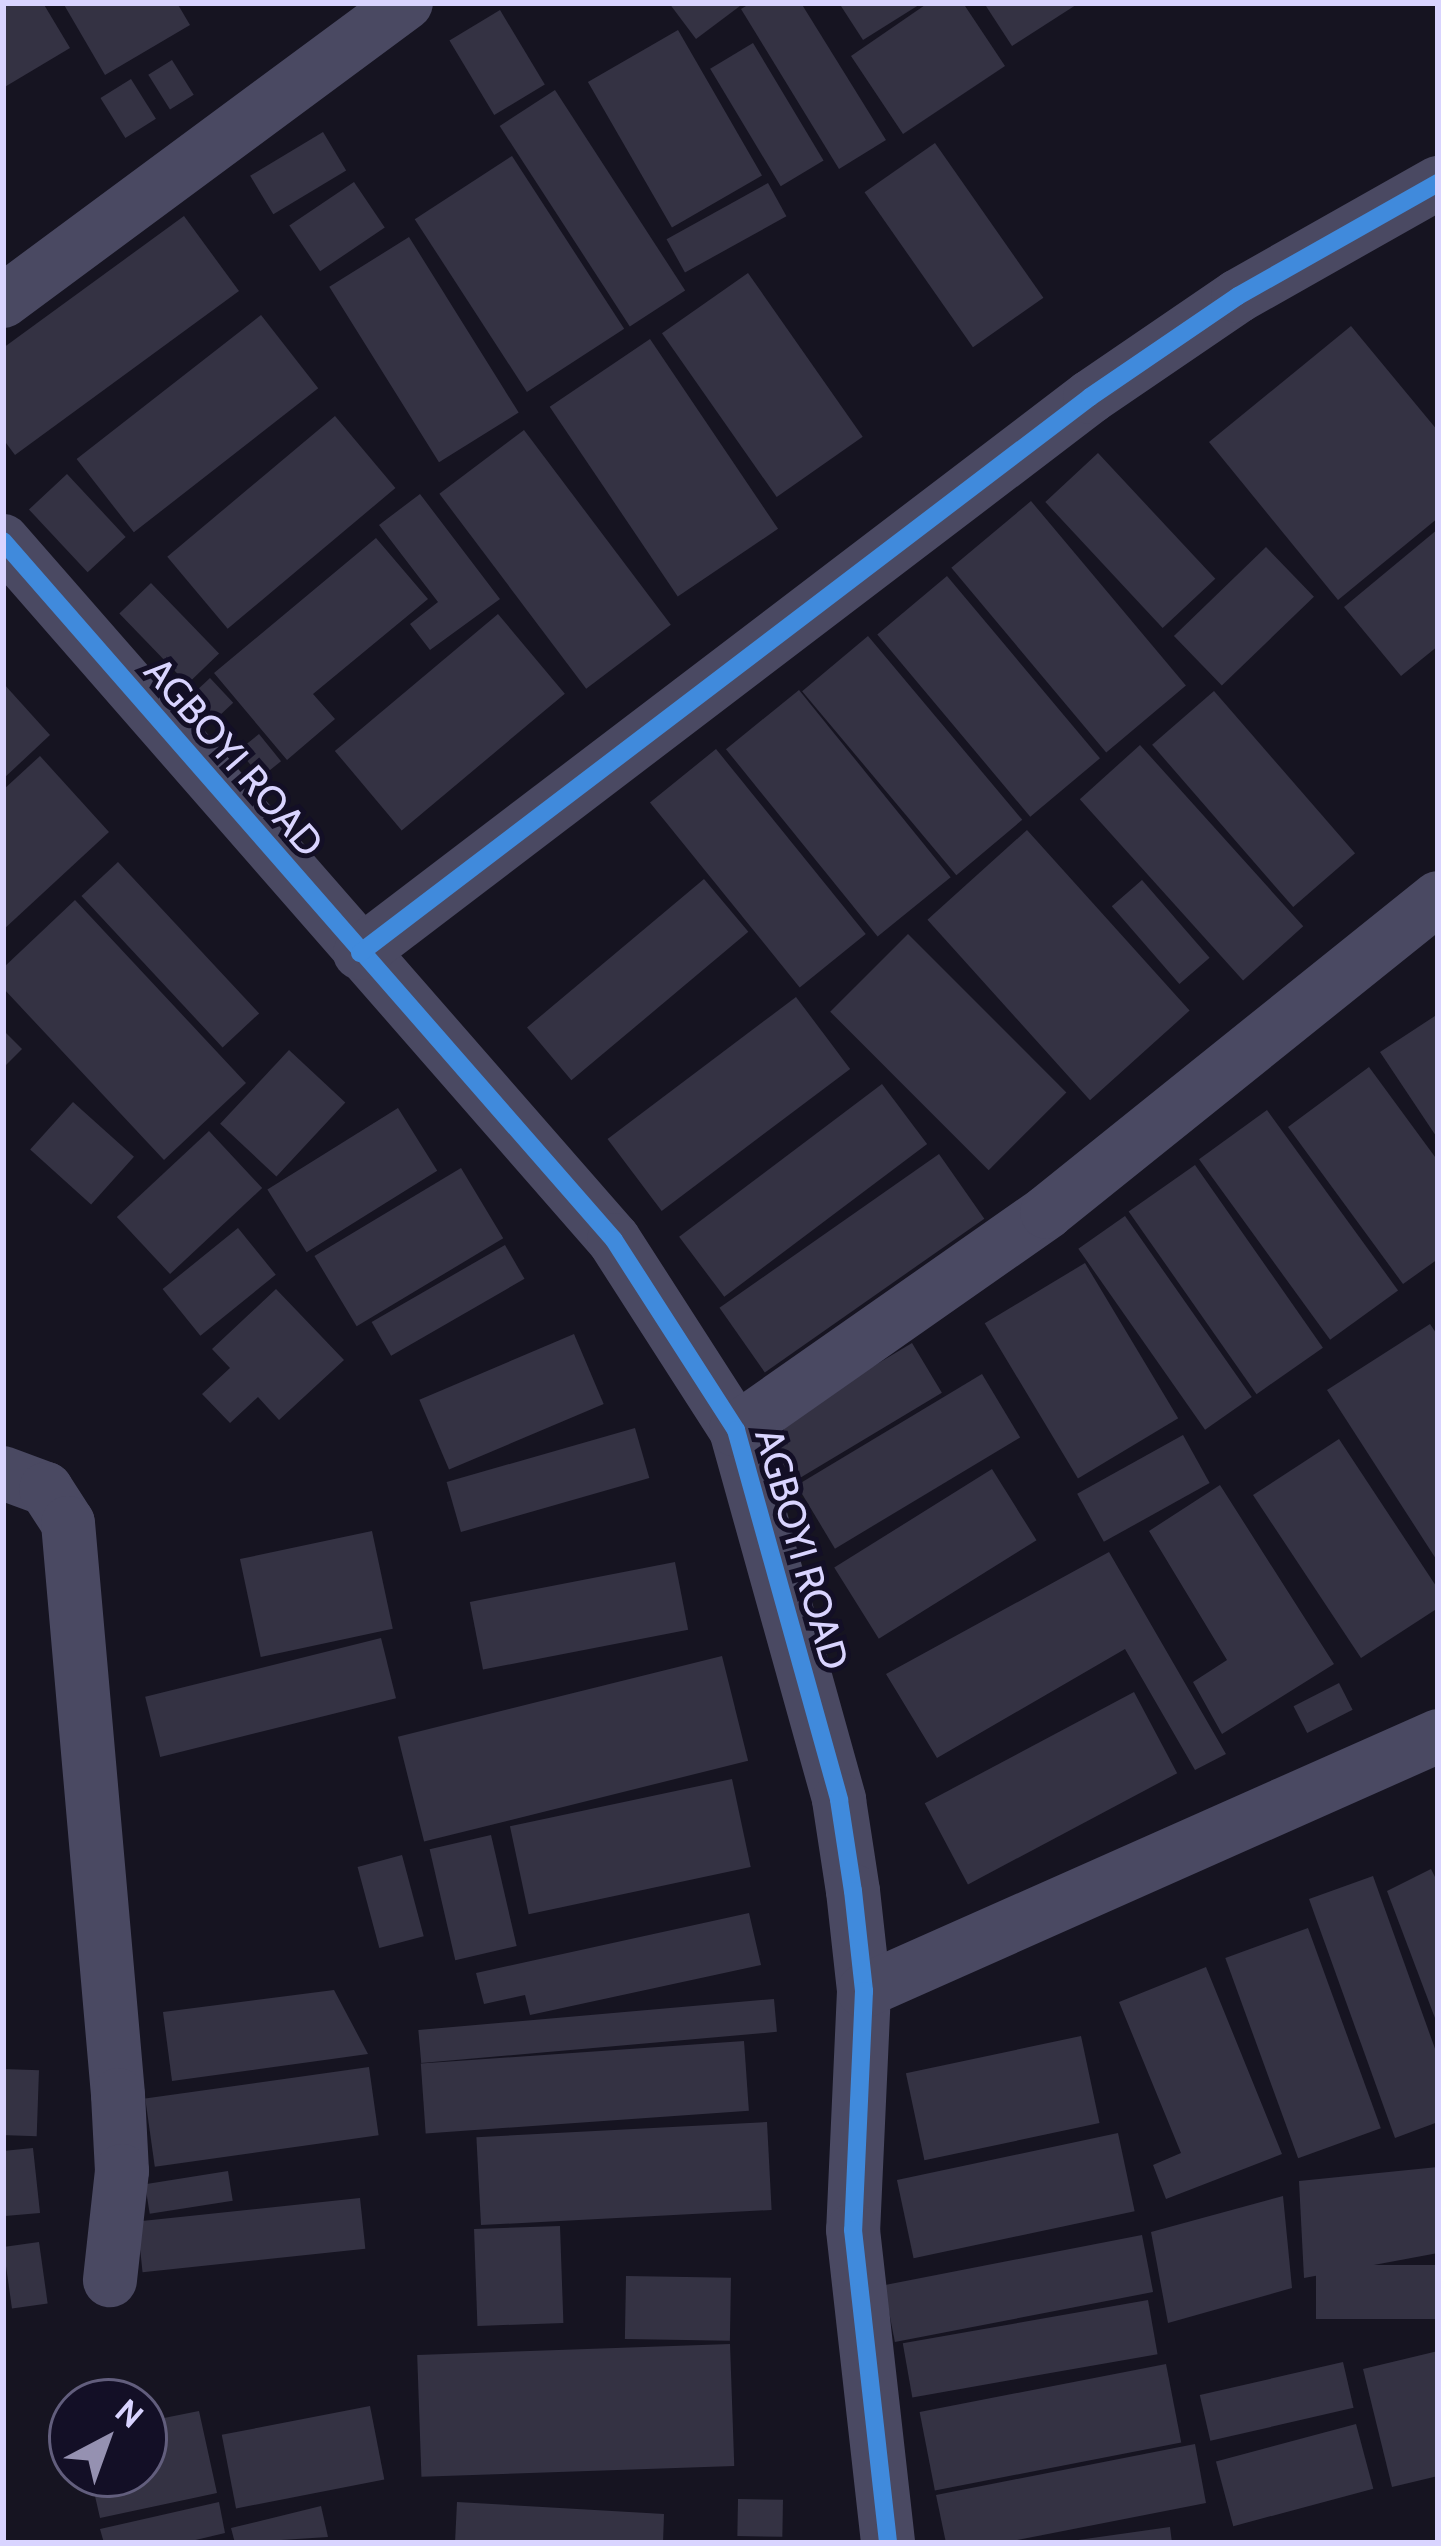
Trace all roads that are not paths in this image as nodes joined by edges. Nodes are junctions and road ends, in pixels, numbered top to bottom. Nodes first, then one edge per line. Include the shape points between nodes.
1 (406, 3) edge
2 (1438, 183) edge
3 (3, 302) edge
4 (3, 541) edge
5 (1438, 898) edge
6 (360, 953) junction
7 (736, 1430) junction
8 (3, 1473) edge
9 (1435, 1745) edge
10 (865, 1991) junction
11 (110, 2280) dead end
12 (888, 2543) edge

1 - 3 street
2 - 6 street via 1238,296 1090,397
4 - 6 street, AGBOYI ROAD
5 - 7 street via 1047,1212
6 - 7 street, AGBOYI ROAD via 614,1240
7 - 10 street, AGBOYI ROAD via 839,1800
8 - 11 street via 46,1489 68,1523 118,2095 122,2171
9 - 10 street
10 - 12 street, AGBOYI ROAD via 853,2230

